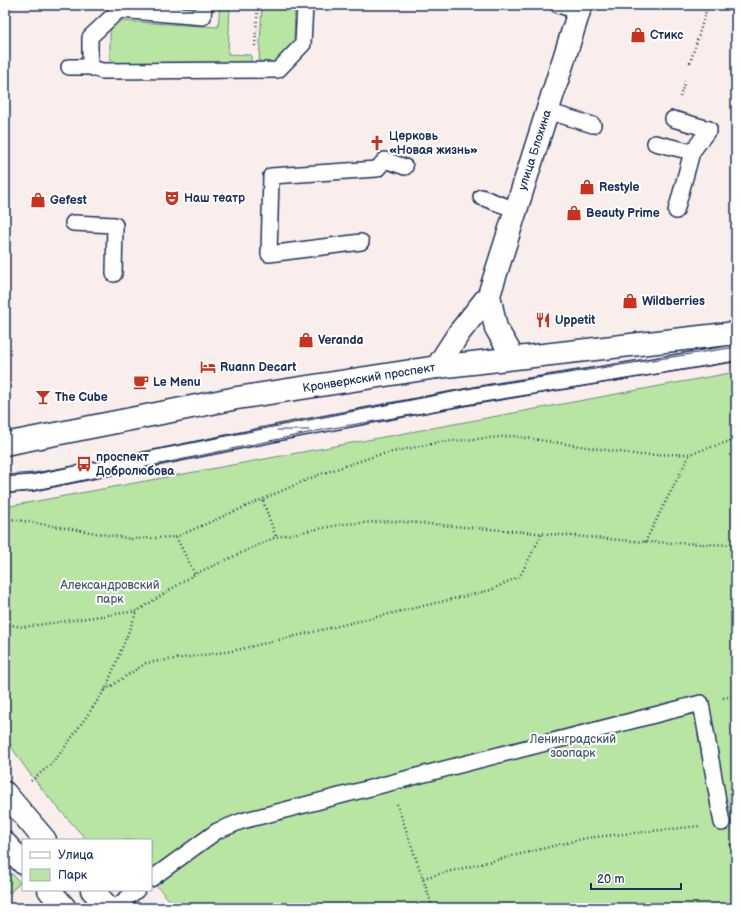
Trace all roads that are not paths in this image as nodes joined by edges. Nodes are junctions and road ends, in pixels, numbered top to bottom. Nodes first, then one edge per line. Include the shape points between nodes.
1 (204, 5) edge
2 (305, 5) edge
3 (558, 5) edge
4 (580, 8) edge
5 (69, 67) dead end
6 (90, 67) junction
7 (548, 111) junction
8 (674, 119) dead end
9 (593, 125) dead end
10 (655, 143) dead end
11 (692, 152) junction
12 (405, 168) dead end
13 (481, 197) dead end
14 (516, 210) junction
15 (676, 211) dead end
16 (73, 223) dead end
17 (361, 242) dead end
18 (114, 274) dead end
19 (489, 295) junction
20 (736, 333) edge
21 (736, 354) edge
22 (513, 357) junction
23 (437, 367) junction
24 (5, 444) edge
25 (5, 485) edge
26 (5, 793) edge
27 (722, 823) road end
28 (38, 833) edge
29 (5, 843) edge
30 (22, 862) edge
31 (152, 878) edge
32 (50, 891) edge
33 (93, 891) edge
34 (136, 891) edge
35 (65, 908) edge
36 (109, 908) edge
37 (115, 908) edge

1 - 6 lane via 203,17 119,10 90,37
2 - 6 lane via 303,44 278,70 102,71
3 - 4 lane
4 - 7 street, улица Блохина
5 - 6 lane
7 - 9 lane
7 - 14 street, улица Блохина
8 - 11 lane via 709,129
10 - 11 lane
11 - 15 lane
12 - 17 lane via 385,160 377,168 271,176 269,254
13 - 14 lane
14 - 19 street, улица Блохина
16 - 18 lane via 115,225
19 - 22 street, улица Блохина via 496,328
19 - 23 street, улица Блохина via 459,333
20 - 22 street, Кронверкский проспект
21 - 25 lane via 476,396 292,430 32,483
22 - 23 street, Кронверкский проспект
23 - 24 street, Кронверкский проспект via 237,398
26 - 28 street
27 - 31 lane via 701,703 242,821 216,831
29 - 30 street
32 - 35 street
33 - 36 street
34 - 37 lane

